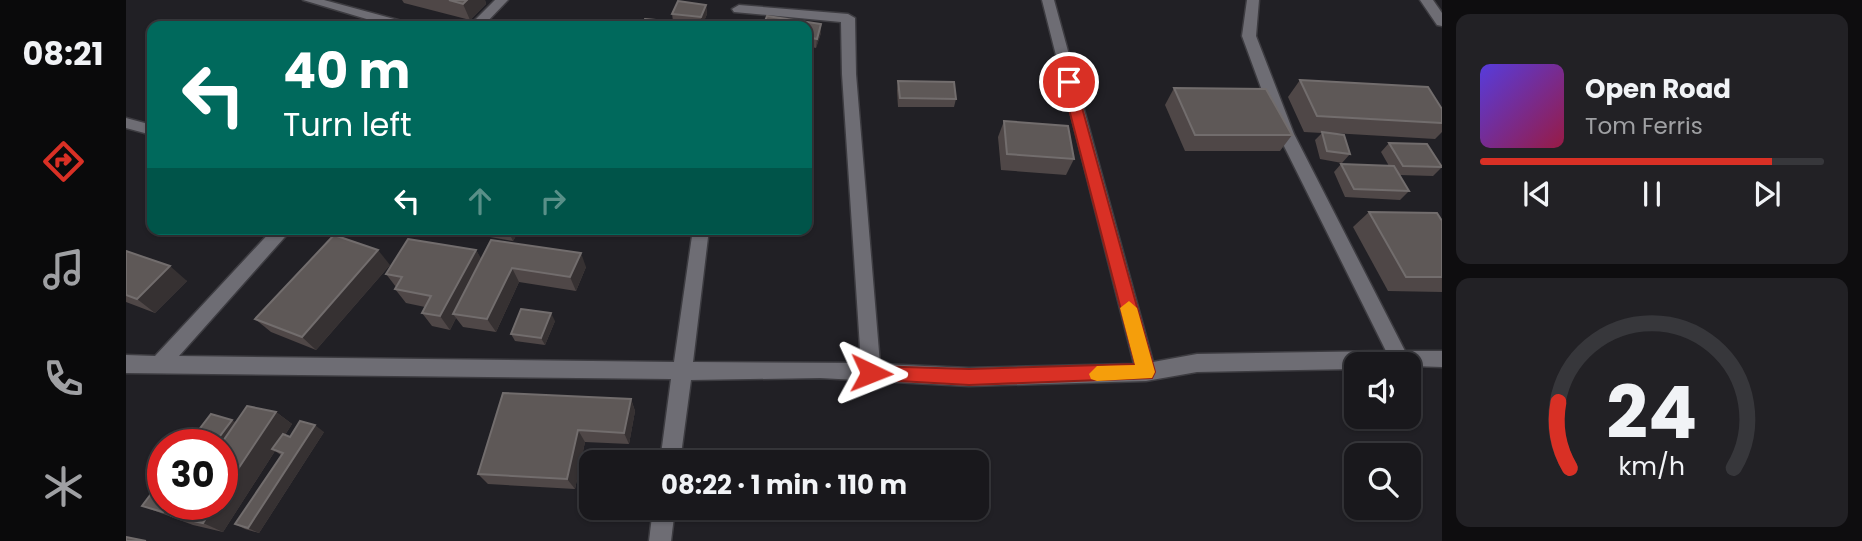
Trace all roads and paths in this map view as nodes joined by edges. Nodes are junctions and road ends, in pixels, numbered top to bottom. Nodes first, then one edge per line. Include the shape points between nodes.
1 (309, 0) edge
2 (502, 0) edge
3 (1048, 0) edge
4 (1253, 0) edge
5 (1426, 0) edge
6 (739, 5) edge
7 (386, 21) edge
8 (482, 21) edge
9 (1442, 22) edge
10 (126, 124) edge
11 (147, 129) edge
12 (278, 235) edge
13 (700, 235) edge
14 (1396, 352) edge
15 (1442, 359) edge
16 (1421, 360) edge
17 (1344, 361) edge
18 (126, 364) edge
19 (160, 364) junction
20 (682, 371) junction
21 (1146, 372) junction
22 (871, 373) junction
23 (672, 450) edge
24 (663, 520) edge
25 (660, 541) edge

1 - 7 street
2 - 8 street
3 - 21 street
4 - 14 street via 1249,36 1286,134
5 - 9 street
6 - 22 street via 848,18
10 - 11 street
12 - 19 street
13 - 20 street
15 - 16 street
17 - 21 street via 1197,363
18 - 19 street
19 - 20 street
20 - 22 street
20 - 23 street
21 - 22 street via 969,377
24 - 25 street

